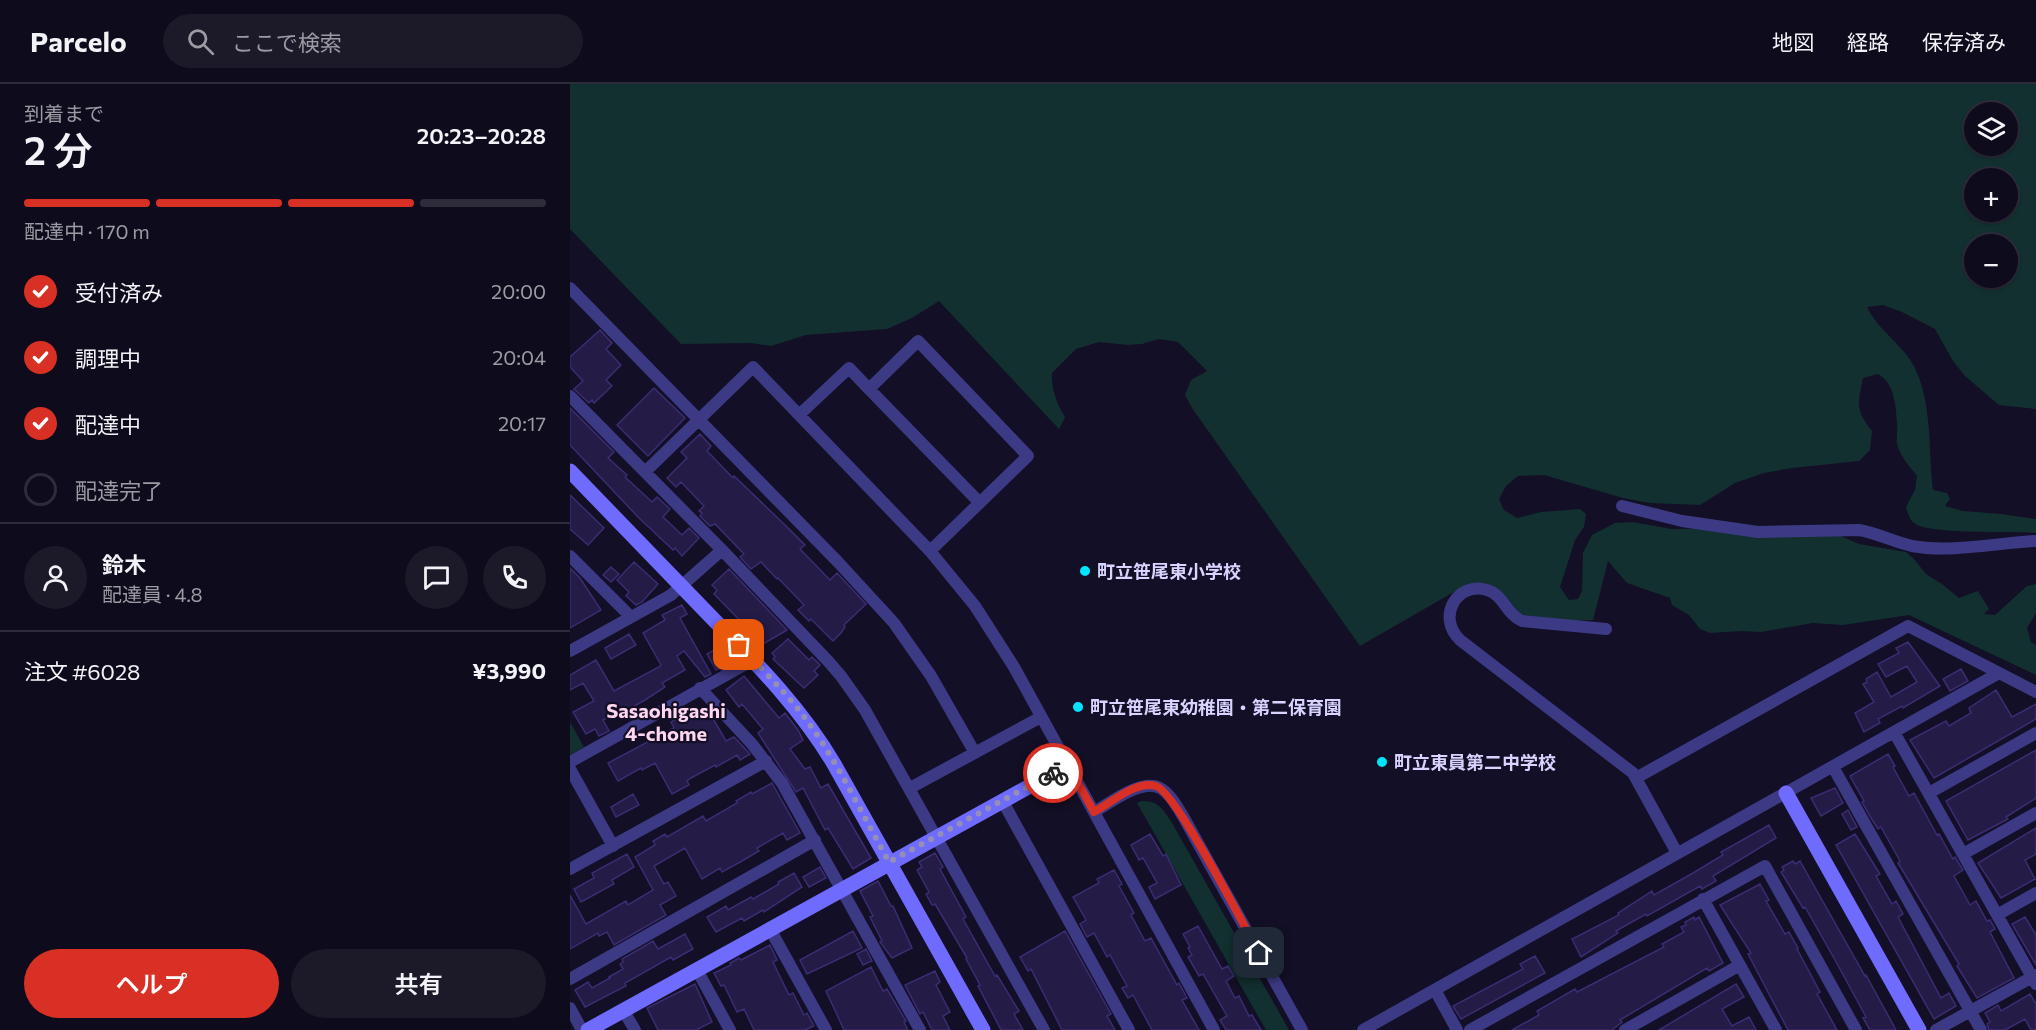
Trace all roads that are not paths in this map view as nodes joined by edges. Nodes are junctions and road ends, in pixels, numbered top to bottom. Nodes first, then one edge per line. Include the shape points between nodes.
1 (570, 288) edge
2 (869, 388) junction
3 (570, 396) edge
4 (799, 415) junction
5 (698, 419) junction
6 (570, 471) edge
7 (645, 472) junction
8 (980, 503) junction
9 (1622, 506) dead end
10 (2036, 541) edge
11 (722, 550) junction
12 (930, 551) junction
13 (570, 555) edge
14 (683, 586) junction
15 (631, 617) junction
16 (1606, 629) dead end
17 (570, 651) edge
18 (753, 660) junction
19 (1999, 673) junction
20 (700, 688) junction
21 (2036, 692) edge
22 (1041, 717) junction
23 (1894, 732) junction
24 (2036, 733) edge
25 (975, 753) junction
26 (766, 761) junction
27 (570, 762) edge
28 (1068, 765) junction
29 (1833, 766) junction
30 (570, 770) edge
31 (1636, 778) junction
32 (910, 788) junction
33 (1786, 793) junction
34 (1929, 793) junction
35 (1002, 800) junction
36 (1094, 812) junction
37 (2036, 813) edge
38 (937, 837) junction
39 (815, 840) junction
40 (613, 846) junction
41 (1677, 853) junction
42 (1963, 854) junction
43 (889, 862) junction
44 (570, 869) edge
45 (842, 889) junction
46 (2036, 893) edge
47 (1703, 900) junction
48 (1997, 915) junction
49 (770, 929) junction
50 (1740, 965) junction
51 (697, 970) junction
52 (570, 979) edge
53 (2035, 979) edge
54 (1435, 990) junction
55 (570, 1008) edge
56 (623, 1010) junction
57 (1970, 1011) junction
58 (582, 1030) edge
59 (588, 1030) edge
60 (635, 1030) edge
61 (730, 1030) edge
62 (826, 1030) edge
63 (920, 1030) edge
64 (982, 1030) edge
65 (1044, 1030) edge
66 (1129, 1030) edge
67 (1214, 1030) edge
68 (1302, 1030) edge
69 (1363, 1030) edge
70 (1457, 1030) edge
71 (1470, 1030) edge
72 (1625, 1030) edge
73 (1776, 1030) edge
74 (1856, 1030) edge
75 (1919, 1030) edge
76 (1936, 1030) edge
77 (1981, 1030) edge

1 - 5 street
2 - 4 street via 849,368
2 - 8 street
2 - 8 street via 918,341 1028,456
3 - 7 street
4 - 5 street via 753,368
4 - 12 street
5 - 7 street
5 - 25 street via 894,623 931,676
6 - 14 street
7 - 11 street
8 - 12 street
9 - 10 street via 1758,532 1859,530 1936,548
11 - 14 street
11 - 32 street via 841,676
12 - 22 street via 985,621
13 - 15 street
14 - 15 street
14 - 18 street
15 - 17 street
16 - 31 street via 1522,621 1514,618 1492,591 1480,589 1469,590 1458,598 1449,617 1460,640
18 - 20 street
18 - 43 street via 816,735
19 - 21 street
19 - 23 street
19 - 31 street via 1908,626
20 - 26 street
20 - 27 street
22 - 25 street
22 - 28 street
23 - 29 street
23 - 34 street
24 - 34 street
25 - 32 street
26 - 39 street
26 - 40 street
28 - 35 street
28 - 36 street
29 - 33 street
29 - 57 street
30 - 40 street
31 - 41 street
32 - 38 street
33 - 41 street
33 - 75 street
34 - 42 street
35 - 38 street
35 - 66 street
36 - 67 street
36 - 68 street via 1138,788 1153,786 1165,791 1184,818
37 - 42 street
38 - 43 street
38 - 65 street
39 - 45 street
39 - 52 street
40 - 44 street
41 - 54 street
42 - 48 street
43 - 45 street
43 - 64 street
45 - 49 street
45 - 63 street
46 - 48 street
47 - 50 street
47 - 71 street
47 - 74 street via 1765,866
48 - 53 street
49 - 51 street
49 - 62 street
50 - 72 street
50 - 73 street
51 - 56 street
51 - 61 street
53 - 57 street
54 - 69 street
54 - 70 street
55 - 58 street
56 - 59 street
56 - 60 street
57 - 76 street
57 - 77 street

